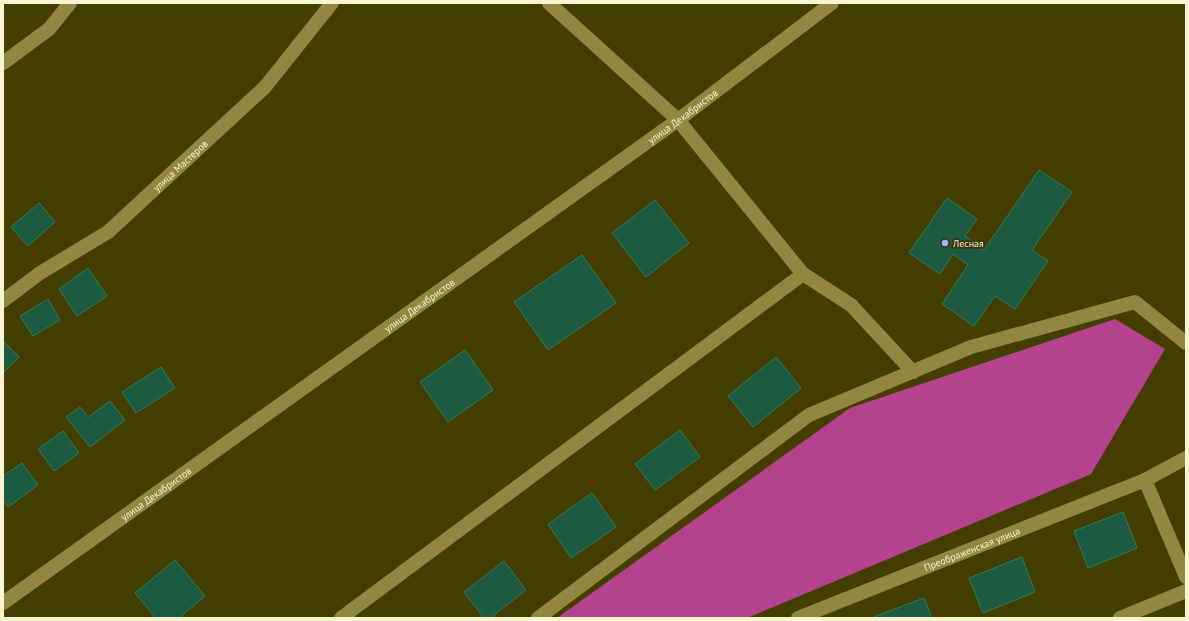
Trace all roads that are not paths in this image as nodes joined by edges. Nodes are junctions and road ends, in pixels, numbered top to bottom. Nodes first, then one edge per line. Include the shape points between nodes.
1 (70, 3) edge
2 (332, 3) edge
3 (549, 3) edge
4 (832, 3) edge
5 (3, 62) edge
6 (678, 120) junction
7 (803, 274) junction
8 (3, 301) edge
9 (1186, 343) edge
10 (913, 372) junction
11 (1186, 458) edge
12 (1145, 480) junction
13 (1186, 577) edge
14 (1186, 591) edge
15 (3, 603) edge
16 (341, 618) edge
17 (538, 618) edge
18 (798, 618) edge
19 (1120, 618) edge

1 - 5 street via 49,29
2 - 8 street, улица Мастеров via 265,86 108,232 40,273
3 - 6 street
4 - 6 street, улица Декабристов
6 - 7 street
6 - 15 street, улица Декабристов
7 - 10 street via 851,305
7 - 16 street
9 - 10 street via 1135,302 970,348
10 - 17 street via 809,415
11 - 12 street, Преображенская улица
12 - 13 street
12 - 18 street, Преображенская улица
14 - 19 street

